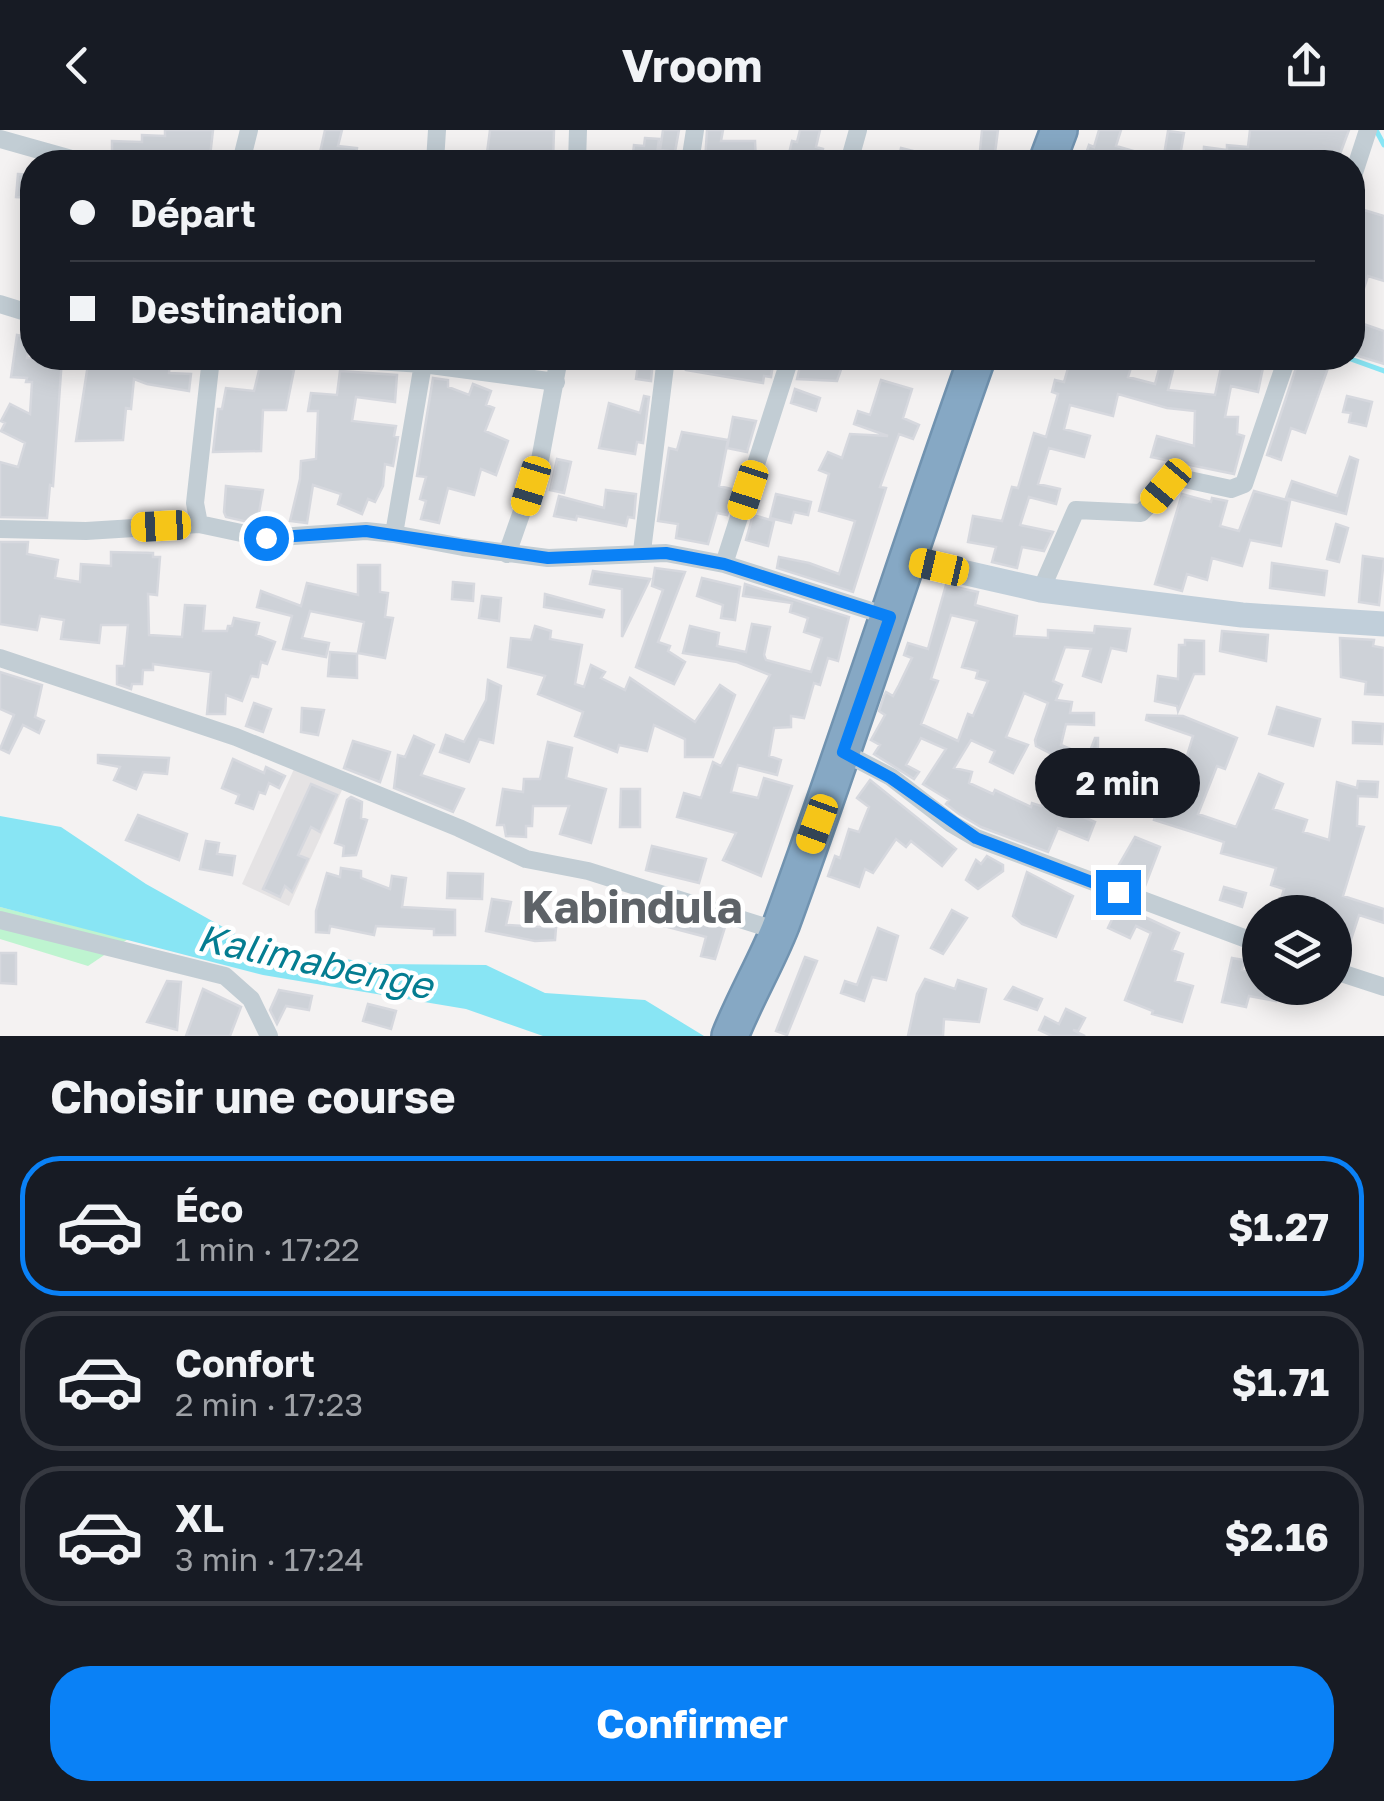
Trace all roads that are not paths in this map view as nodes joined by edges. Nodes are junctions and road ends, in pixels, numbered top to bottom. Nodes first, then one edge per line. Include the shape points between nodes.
1 (0, 139) edge
2 (39, 150) edge
3 (210, 370) edge
4 (422, 370) edge
5 (481, 370) edge
6 (558, 370) edge
7 (665, 370) edge
8 (786, 370) edge
9 (973, 370) edge
10 (1283, 370) edge
11 (556, 382) junction
12 (199, 524) junction
13 (0, 530) edge
14 (394, 534) junction
15 (642, 552) junction
16 (507, 554) junction
17 (905, 559) junction
18 (724, 564) junction
19 (1041, 590) junction
20 (890, 617) junction
21 (1384, 624) edge
22 (0, 658) edge
23 (843, 752) junction
24 (0, 920) edge
25 (778, 931) junction
26 (1242, 937) edge
27 (1352, 977) edge
28 (1384, 987) edge
29 (735, 1033) edge
30 (268, 1036) edge

1 - 2 street
3 - 12 street via 195,503
4 - 14 street
5 - 11 street
6 - 11 street
7 - 15 street
8 - 18 street
9 - 17 highway
10 - 19 street via 1244,484 1230,489 1180,478 1140,513 1076,510
11 - 16 street via 540,460
12 - 13 street
12 - 14 street via 266,538
14 - 16 street
15 - 16 street
15 - 18 street
17 - 19 street
17 - 20 highway
18 - 20 street
19 - 21 street via 1242,615
20 - 23 highway
22 - 25 street via 236,737 526,859 588,871
23 - 25 highway
23 - 26 street via 976,838
24 - 30 street via 225,976 250,999
25 - 29 highway
27 - 28 street

